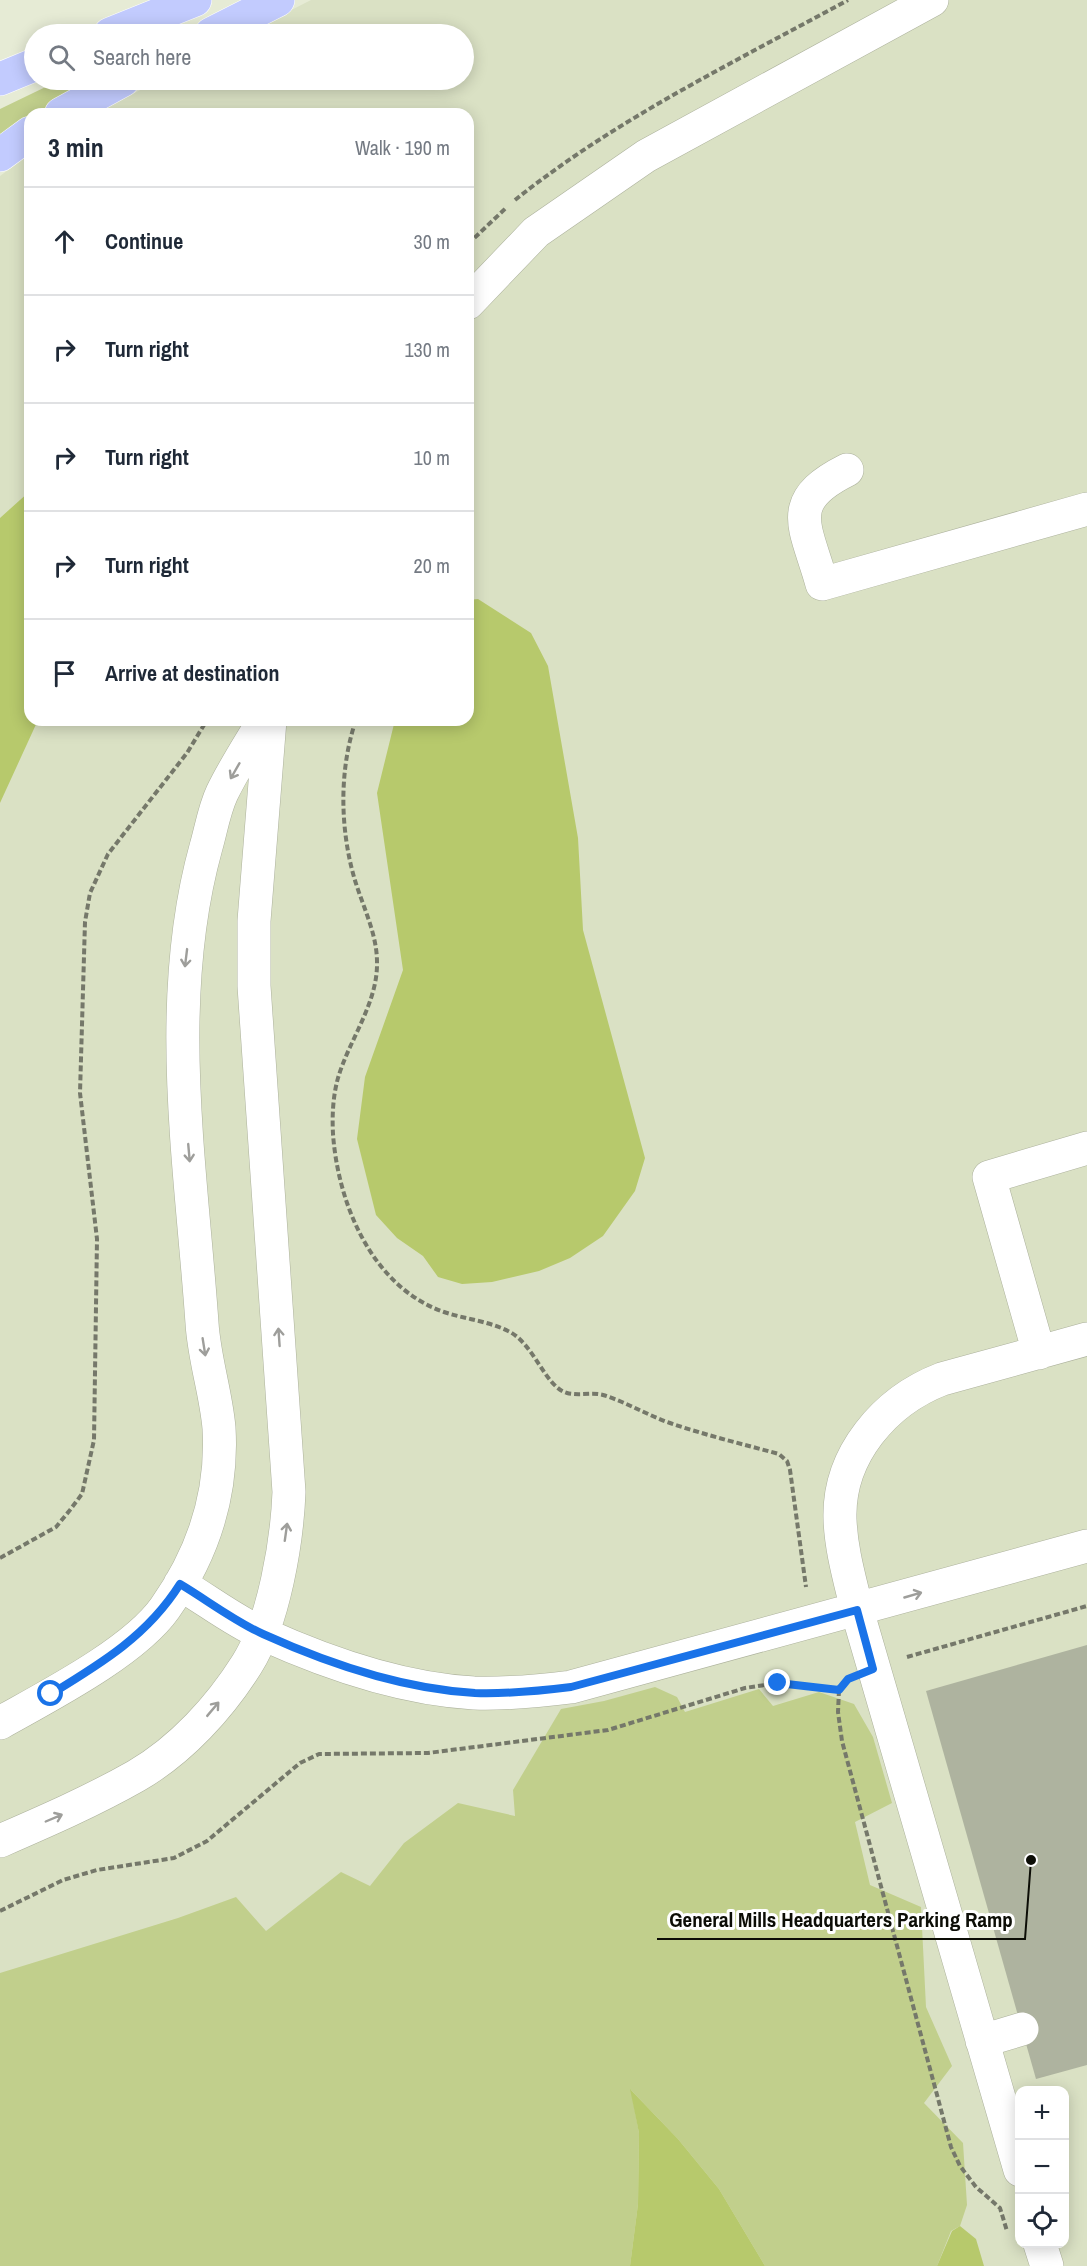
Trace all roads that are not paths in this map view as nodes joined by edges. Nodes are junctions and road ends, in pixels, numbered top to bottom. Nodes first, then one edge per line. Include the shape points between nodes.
1 (195, 0) edge
2 (278, 0) edge
3 (932, 0) edge
4 (135, 24) edge
5 (231, 24) edge
6 (24, 69) edge
7 (0, 79) edge
8 (105, 90) edge
9 (72, 108) edge
10 (24, 137) edge
11 (0, 155) edge
12 (474, 297) edge
13 (847, 470) dead end
14 (1087, 508) edge
15 (261, 726) edge
16 (270, 726) edge
17 (1087, 1148) edge
18 (1087, 1339) edge
19 (1039, 1353) junction
20 (1087, 1546) edge
21 (180, 1584) junction
22 (857, 1610) junction
23 (261, 1633) junction
24 (0, 1723) edge
25 (0, 1841) edge
26 (1022, 2029) dead end
27 (982, 2041) junction
28 (1015, 2153) edge
29 (1041, 2248) edge
30 (1047, 2266) edge

1 - 4 highway
2 - 5 highway
3 - 12 lane via 646,156 536,232
6 - 7 highway
8 - 9 highway
10 - 11 highway
13 - 14 lane via 814,490 806,503 804,519 822,584
15 -> 21 lane via 221,795 196,882 185,967 185,1100 203,1341 219,1427 219,1471 204,1536
23 -> 16 lane via 287,1533 289,1492 254,986 254,921
17 - 19 lane via 989,1177
18 - 19 lane
19 - 22 lane via 919,1388 875,1423 852,1461 841,1493 842,1545
22 -> 20 lane
21 - 23 lane
21 - 24 lane via 164,1610 128,1643 96,1667
22 - 23 lane via 571,1687 524,1692 473,1693 407,1683
22 - 27 lane
25 -> 23 lane via 128,1781 167,1754 216,1706 248,1663
26 - 27 lane
27 - 28 lane
29 - 30 lane

